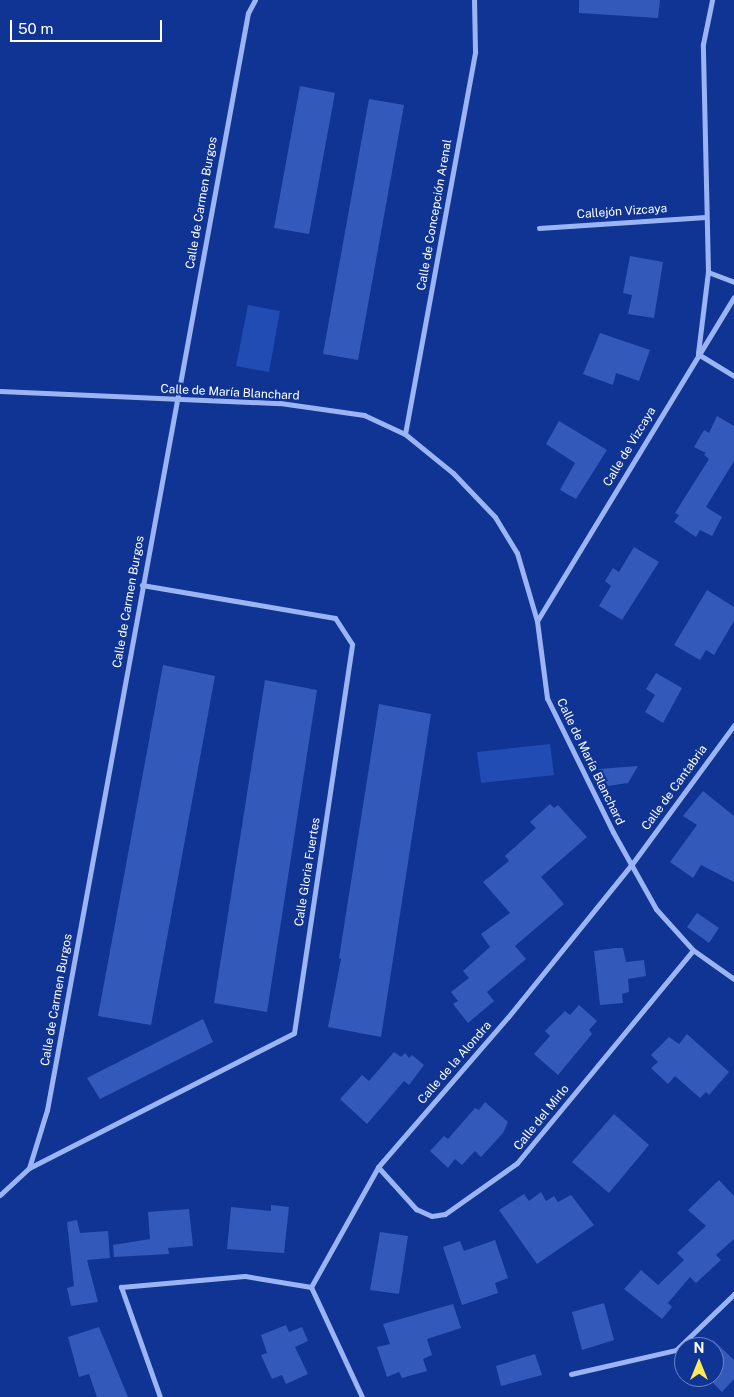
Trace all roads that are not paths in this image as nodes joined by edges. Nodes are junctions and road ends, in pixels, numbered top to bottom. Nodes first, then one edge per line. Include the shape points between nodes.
1 (255, 0) edge
2 (474, 0) edge
3 (712, 0) edge
4 (706, 217) junction
5 (539, 228) dead end
6 (708, 272) junction
7 (734, 282) edge
8 (734, 297) edge
9 (698, 354) junction
10 (734, 376) edge
11 (0, 391) edge
12 (176, 400) junction
13 (405, 434) junction
14 (142, 585) junction
15 (537, 621) junction
16 (734, 725) edge
17 (632, 864) junction
18 (693, 950) junction
19 (734, 979) edge
20 (378, 1167) junction
21 (28, 1168) junction
22 (0, 1195) edge
23 (311, 1287) junction
24 (734, 1294) edge
25 (570, 1374) dead end
26 (160, 1397) edge
27 (362, 1397) edge

1 - 12 street, Calle de Carmen Burgos via 248,13
2 - 13 street, Calle de Concepción Arenal via 475,51
3 - 4 street, Calle de Vizcaya via 703,44
4 - 5 street, Callejón Vizcaya
4 - 6 street, Calle de Vizcaya
6 - 7 street
6 - 9 street, Calle de Vizcaya
8 - 9 street
9 - 10 street
9 - 15 street, Calle de Vizcaya
11 - 12 street, Calle de María Blanchard
12 - 13 street, Calle de María Blanchard via 280,403 364,415
12 - 14 street, Calle de Carmen Burgos
13 - 15 street, Calle de María Blanchard via 453,473 495,517 518,553
14 - 21 street, Calle de Carmen Burgos via 47,1110
14 - 21 street, Calle Gloria Fuertes via 335,618 352,644 294,1033
15 - 17 street, Calle de María Blanchard via 547,698
16 - 17 street, Calle de Cantabria
17 - 18 street, Calle de María Blanchard via 656,909
17 - 20 street, Calle de la Alondra via 508,1017
18 - 19 street, Calle de María Blanchard
18 - 20 street, Calle del Mirlo via 518,1163 444,1214 432,1216 416,1209
20 - 23 street, Calle de la Alondra
21 - 22 street, Calle de Carmen Burgos
23 - 26 street via 245,1276 120,1287
23 - 27 street
24 - 25 street via 676,1350

